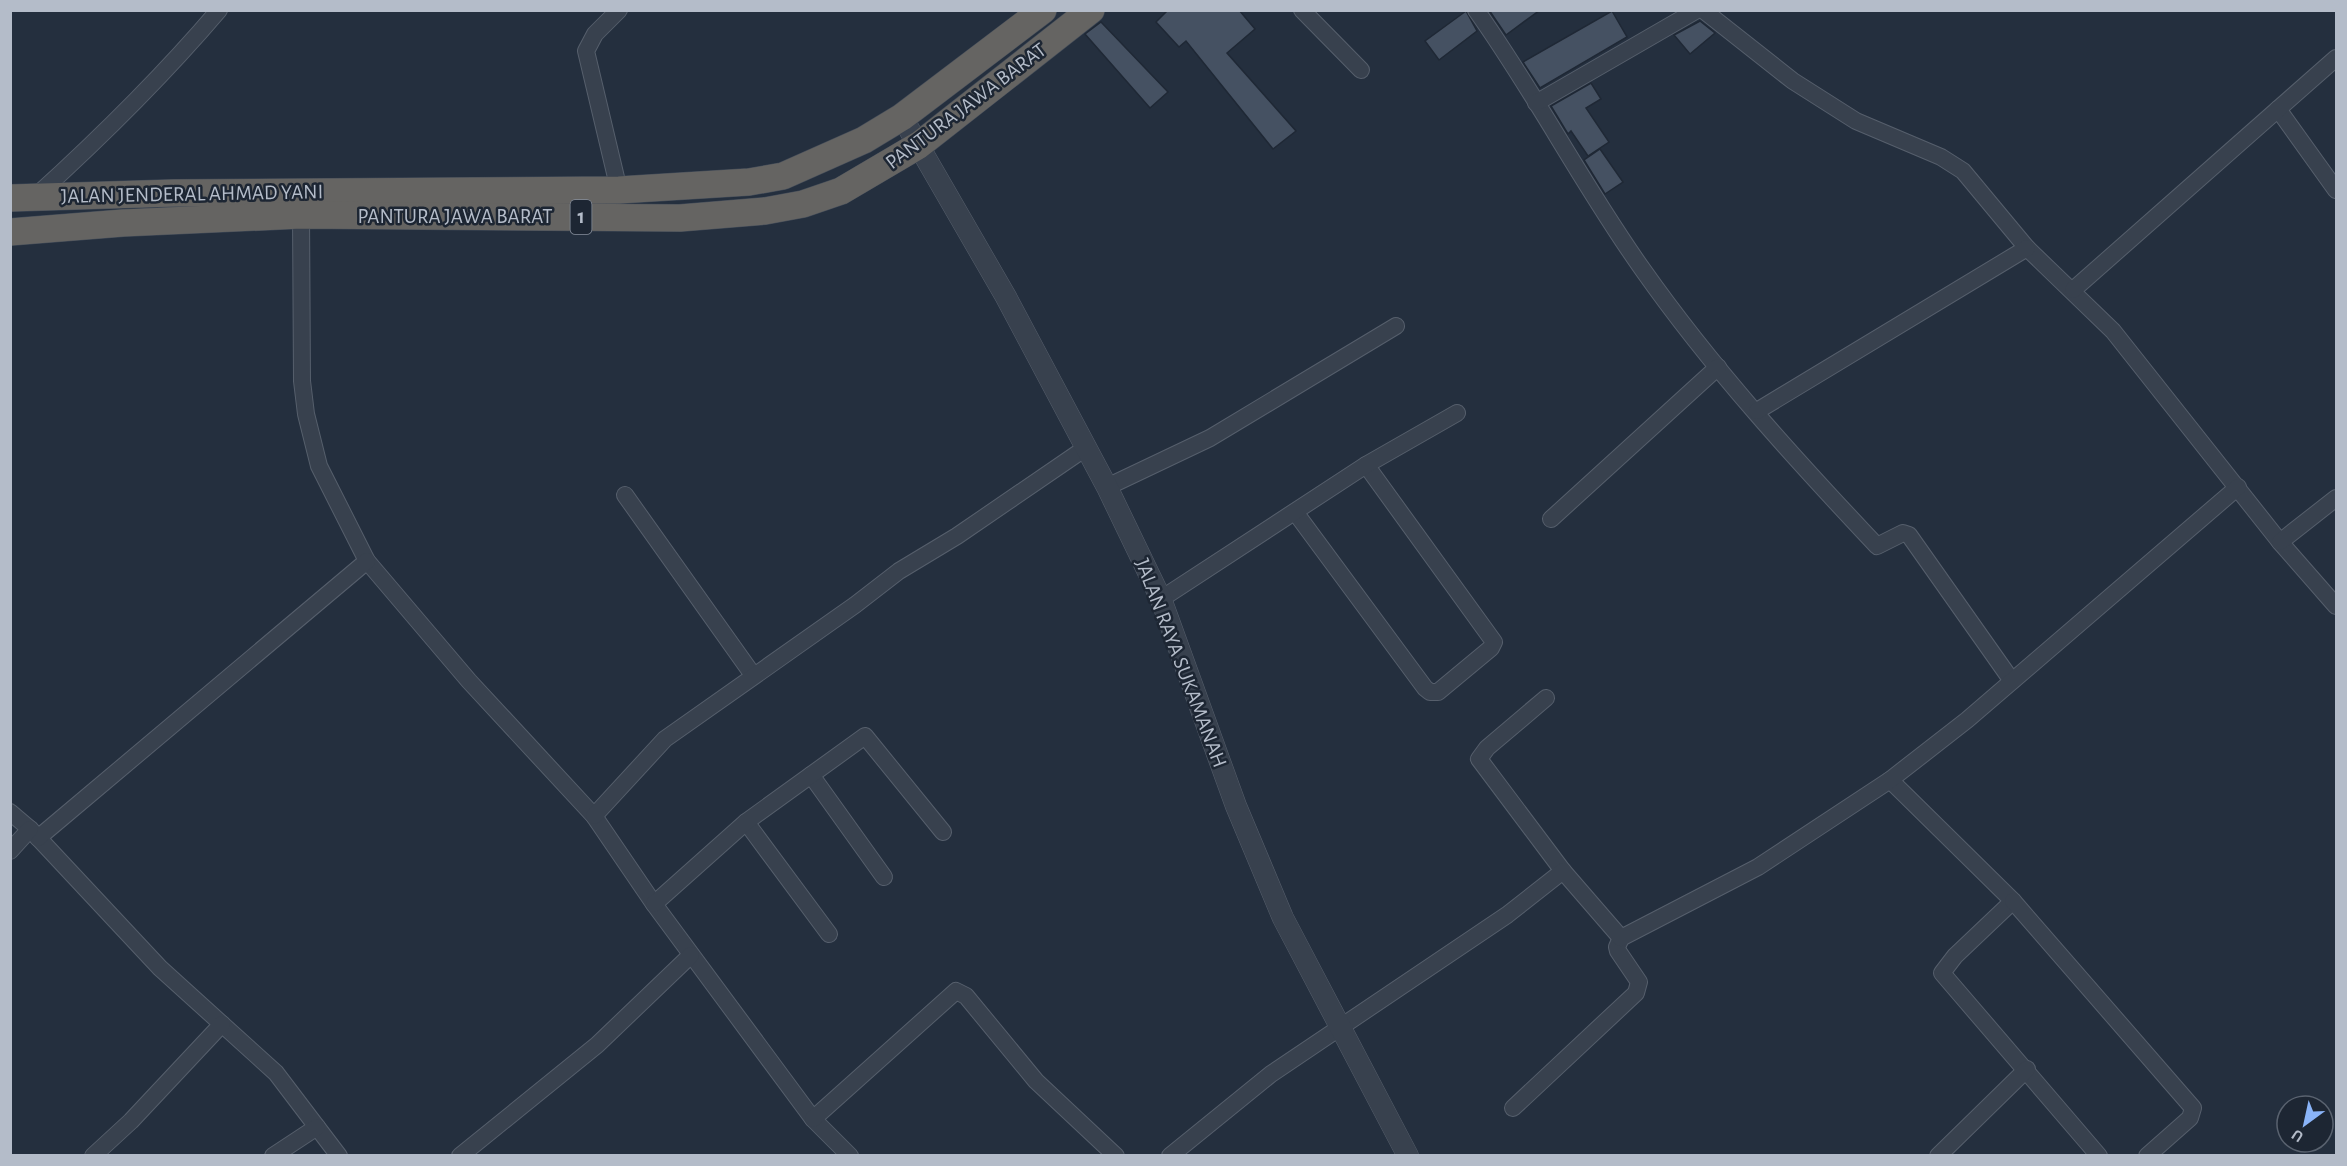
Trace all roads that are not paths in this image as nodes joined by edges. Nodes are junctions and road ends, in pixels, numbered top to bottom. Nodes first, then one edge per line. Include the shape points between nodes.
1 (219, 10) edge
2 (620, 10) edge
3 (1043, 10) edge
4 (1091, 10) edge
5 (1302, 10) edge
6 (1476, 10) edge
7 (1697, 10) edge
8 (1703, 10) edge
9 (2337, 58) edge
10 (1361, 70) dead end
11 (1536, 103) junction
12 (2278, 109) junction
13 (902, 117) junction
14 (919, 145) junction
15 (619, 190) junction
16 (2337, 190) edge
17 (23, 197) edge
18 (301, 215) junction
19 (10, 232) edge
20 (2027, 248) junction
21 (2073, 290) junction
22 (1396, 326) dead end
23 (1718, 367) junction
24 (1756, 411) junction
25 (1457, 413) dead end
26 (1087, 447) junction
27 (1366, 465) junction
28 (1107, 487) junction
29 (2238, 487) junction
30 (625, 495) dead end
31 (2337, 498) edge
32 (1295, 512) junction
33 (1551, 519) dead end
34 (2280, 542) junction
35 (367, 561) junction
36 (1161, 599) junction
37 (2337, 606) edge
38 (753, 675) junction
39 (2012, 681) junction
40 (1546, 698) dead end
41 (811, 775) junction
42 (1890, 780) junction
43 (10, 812) edge
44 (594, 816) junction
45 (746, 822) junction
46 (943, 832) dead end
47 (34, 834) junction
48 (10, 851) edge
49 (1563, 871) junction
50 (884, 877) dead end
51 (2013, 901) junction
52 (654, 904) junction
53 (829, 934) dead end
54 (1621, 938) junction
55 (691, 955) junction
56 (222, 1024) junction
57 (1339, 1026) junction
58 (2027, 1069) junction
59 (1513, 1108) dead end
60 (813, 1119) junction
61 (317, 1127) junction
62 (93, 1155) edge
63 (273, 1155) edge
64 (339, 1155) edge
65 (460, 1155) edge
66 (850, 1155) edge
67 (1116, 1155) edge
68 (1170, 1155) edge
69 (1408, 1155) edge
70 (1938, 1155) edge
71 (2099, 1155) edge
72 (2147, 1155) edge

1 - 17 street via 170,68 88,148
2 - 15 street via 595,34 586,51
3 - 13 highway, JALAN JENDERAL AHMAD YANI / 1
4 - 14 highway, PANTURA JAWA BARAT / 1
5 - 10 street
6 - 11 street
7 - 11 street
8 - 20 street via 1793,81 1856,122 1941,157 1963,171
9 - 12 street
11 - 23 street via 1643,270
12 - 16 street
12 - 21 street
13 - 14 street, JALAN RAYA SUKAMANAH
13 - 15 highway, JALAN JENDERAL AHMAD YANI / 1 via 864,140 783,176 749,182
14 - 18 highway, PANTURA JAWA BARAT / 1 via 841,191 803,204 740,215
14 - 26 street, JALAN RAYA SUKAMANAH
15 - 17 highway, JALAN JENDERAL AHMAD YANI / 1
18 - 19 highway, PANTURA JAWA BARAT / 1
18 - 35 street via 302,381 306,414 320,466
20 - 21 street
20 - 24 street
21 - 29 street via 2113,331
22 - 28 street via 1210,438
23 - 24 street
23 - 33 street
24 - 39 street via 1877,546 1903,533 1909,536
25 - 27 street
26 - 28 street, JALAN RAYA SUKAMANAH
26 - 38 street via 899,571
27 - 32 street
27 - 32 street via 1494,640 1491,648 1438,692 1425,688
28 - 36 street, JALAN RAYA SUKAMANAH
29 - 34 street
29 - 39 street
30 - 38 street
31 - 34 street
32 - 36 street
34 - 37 street
35 - 44 street via 469,681
35 - 47 street
36 - 57 street, JALAN RAYA SUKAMANAH via 1255,853 1283,918
38 - 44 street via 665,739
39 - 42 street
40 - 49 street via 1479,759
41 - 45 street
41 - 46 street via 865,736
41 - 50 street
42 - 51 street
42 - 54 street via 1758,867
43 - 47 street
44 - 52 street
45 - 52 street
45 - 53 street
47 - 48 street
47 - 56 street via 160,968
49 - 54 street
49 - 57 street via 1507,915
51 - 58 street via 1942,973
51 - 72 street via 2193,1108 2190,1118
52 - 55 street
54 - 59 street via 1618,951 1639,982 1636,993
55 - 60 street
55 - 65 street via 597,1045
56 - 61 street via 276,1073
56 - 62 street
57 - 68 street via 1271,1074
57 - 69 street, JALAN RAYA SUKAMANAH
58 - 70 street
58 - 71 street
60 - 66 street
60 - 67 street via 956,991 966,996 1036,1081
61 - 63 street
61 - 64 street

